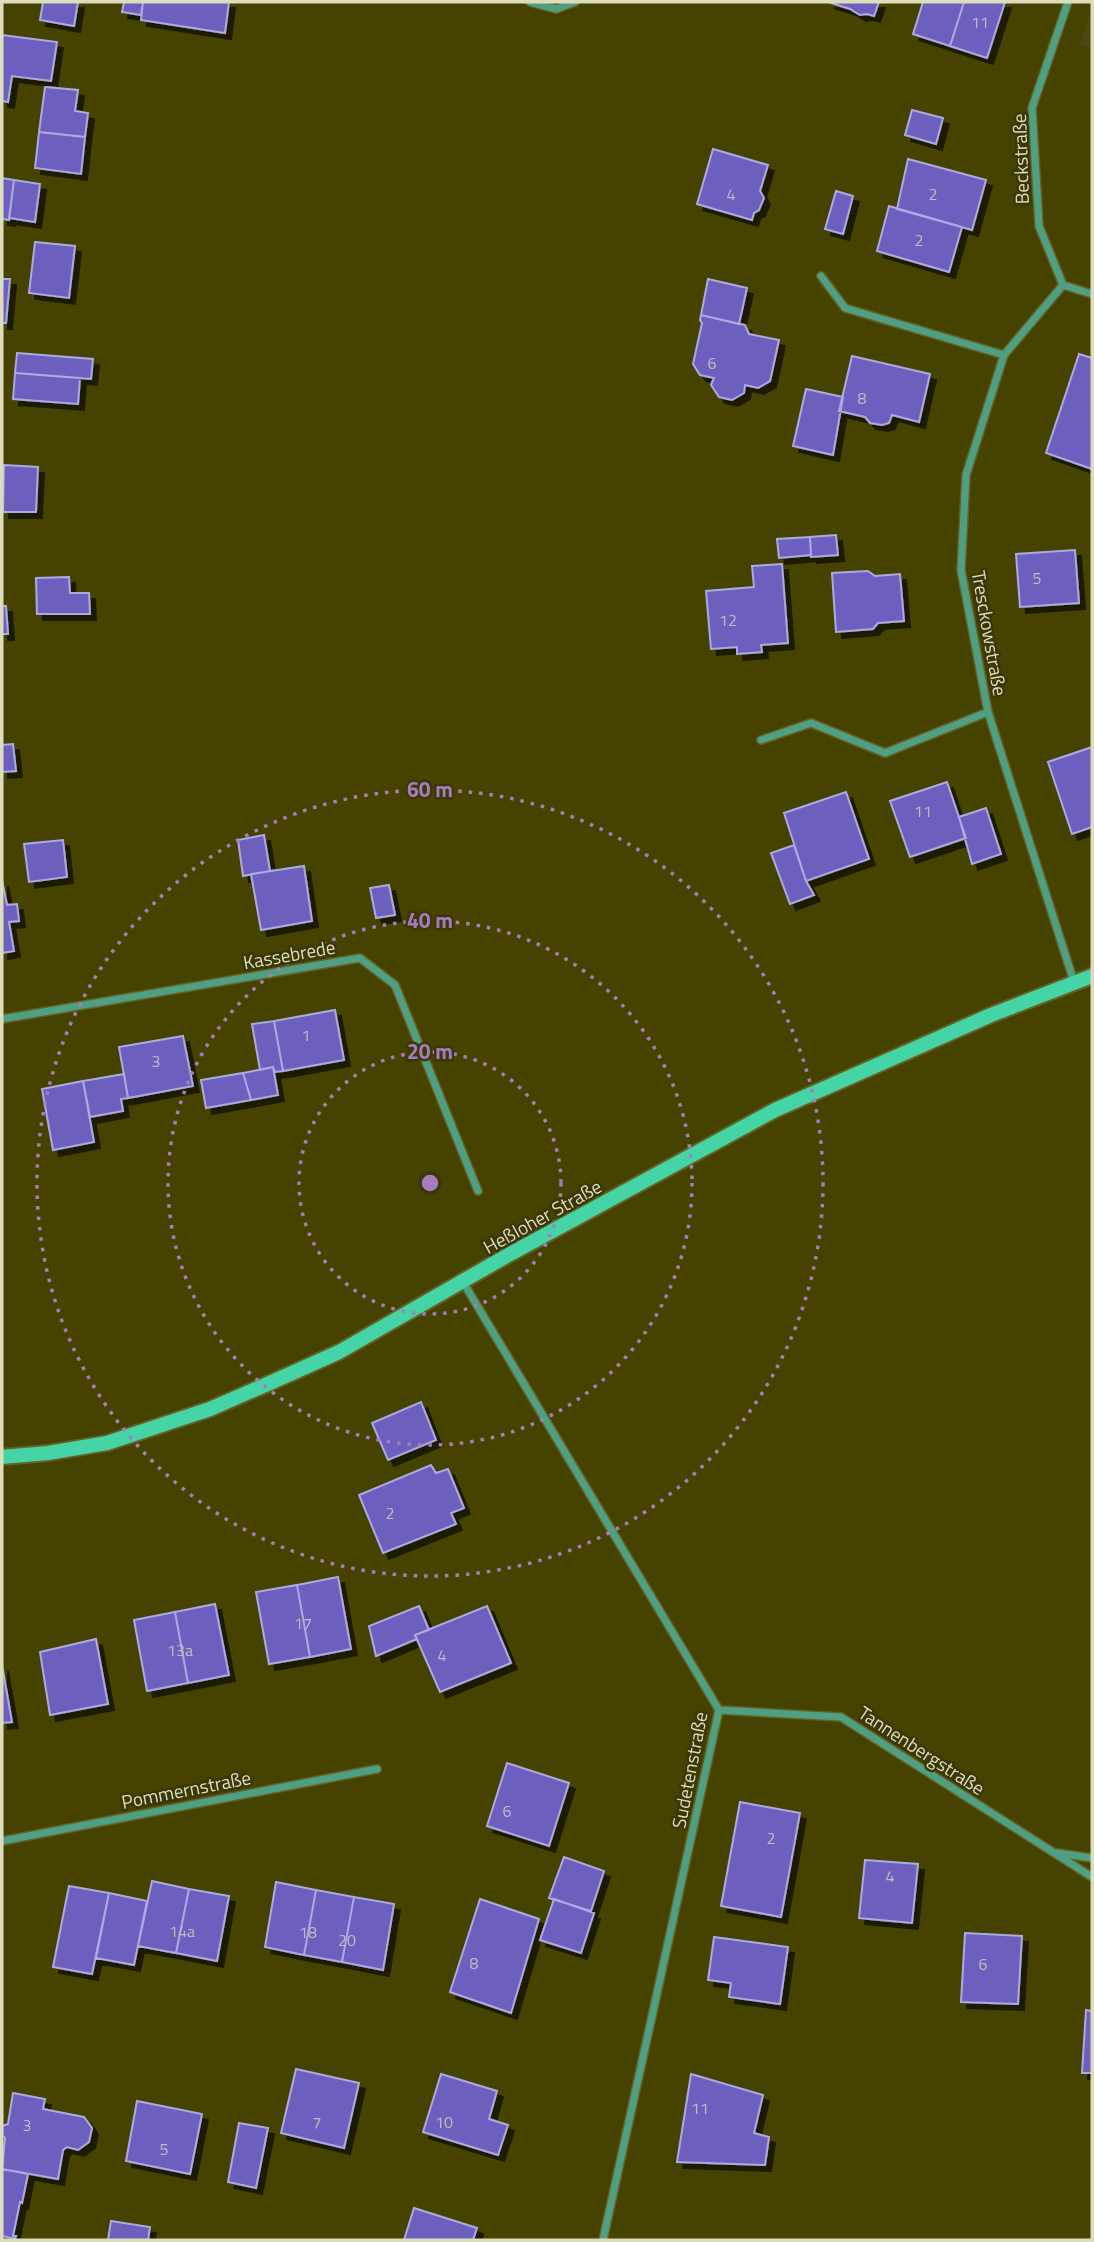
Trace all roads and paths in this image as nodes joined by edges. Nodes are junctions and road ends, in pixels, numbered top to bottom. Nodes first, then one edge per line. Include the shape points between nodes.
1 (530, 2) edge
2 (575, 2) edge
3 (1068, 2) edge
4 (821, 276) dead end
5 (1063, 285) junction
6 (1092, 294) edge
7 (1004, 355) junction
8 (988, 712) junction
9 (761, 740) dead end
10 (1092, 976) edge
11 (1073, 982) junction
12 (2, 1019) edge
13 (478, 1191) dead end
14 (463, 1282) junction
15 (2, 1457) edge
16 (719, 1710) junction
17 (377, 1769) dead end
18 (2, 1840) edge
19 (1053, 1853) junction
20 (1092, 1858) edge
21 (1092, 1877) edge
22 (603, 2240) edge

1 - 2 street via 556,9
3 - 5 street, Beckstraße via 1032,108 1039,226
4 - 7 street via 845,307
5 - 6 street
5 - 7 street, Tresckowstraße
7 - 8 street, Tresckowstraße via 966,475 961,570
8 - 9 street, Tresckowstraße via 885,752 811,723
8 - 11 street, Tresckowstraße
10 - 11 main road, Heßloher Straße
11 - 14 main road, Heßloher Straße via 775,1110
12 - 13 street, Kassebrede via 360,958 395,985
14 - 15 main road, Heßloher Straße via 338,1352 211,1409 107,1443
14 - 16 street, Sudetenstraße
16 - 19 street, Tannenbergstraße via 841,1717
16 - 22 street, Sudetenstraße
17 - 18 street, Pommernstraße
19 - 20 street, Tannenbergstraße
19 - 21 street, Tannenbergstraße

